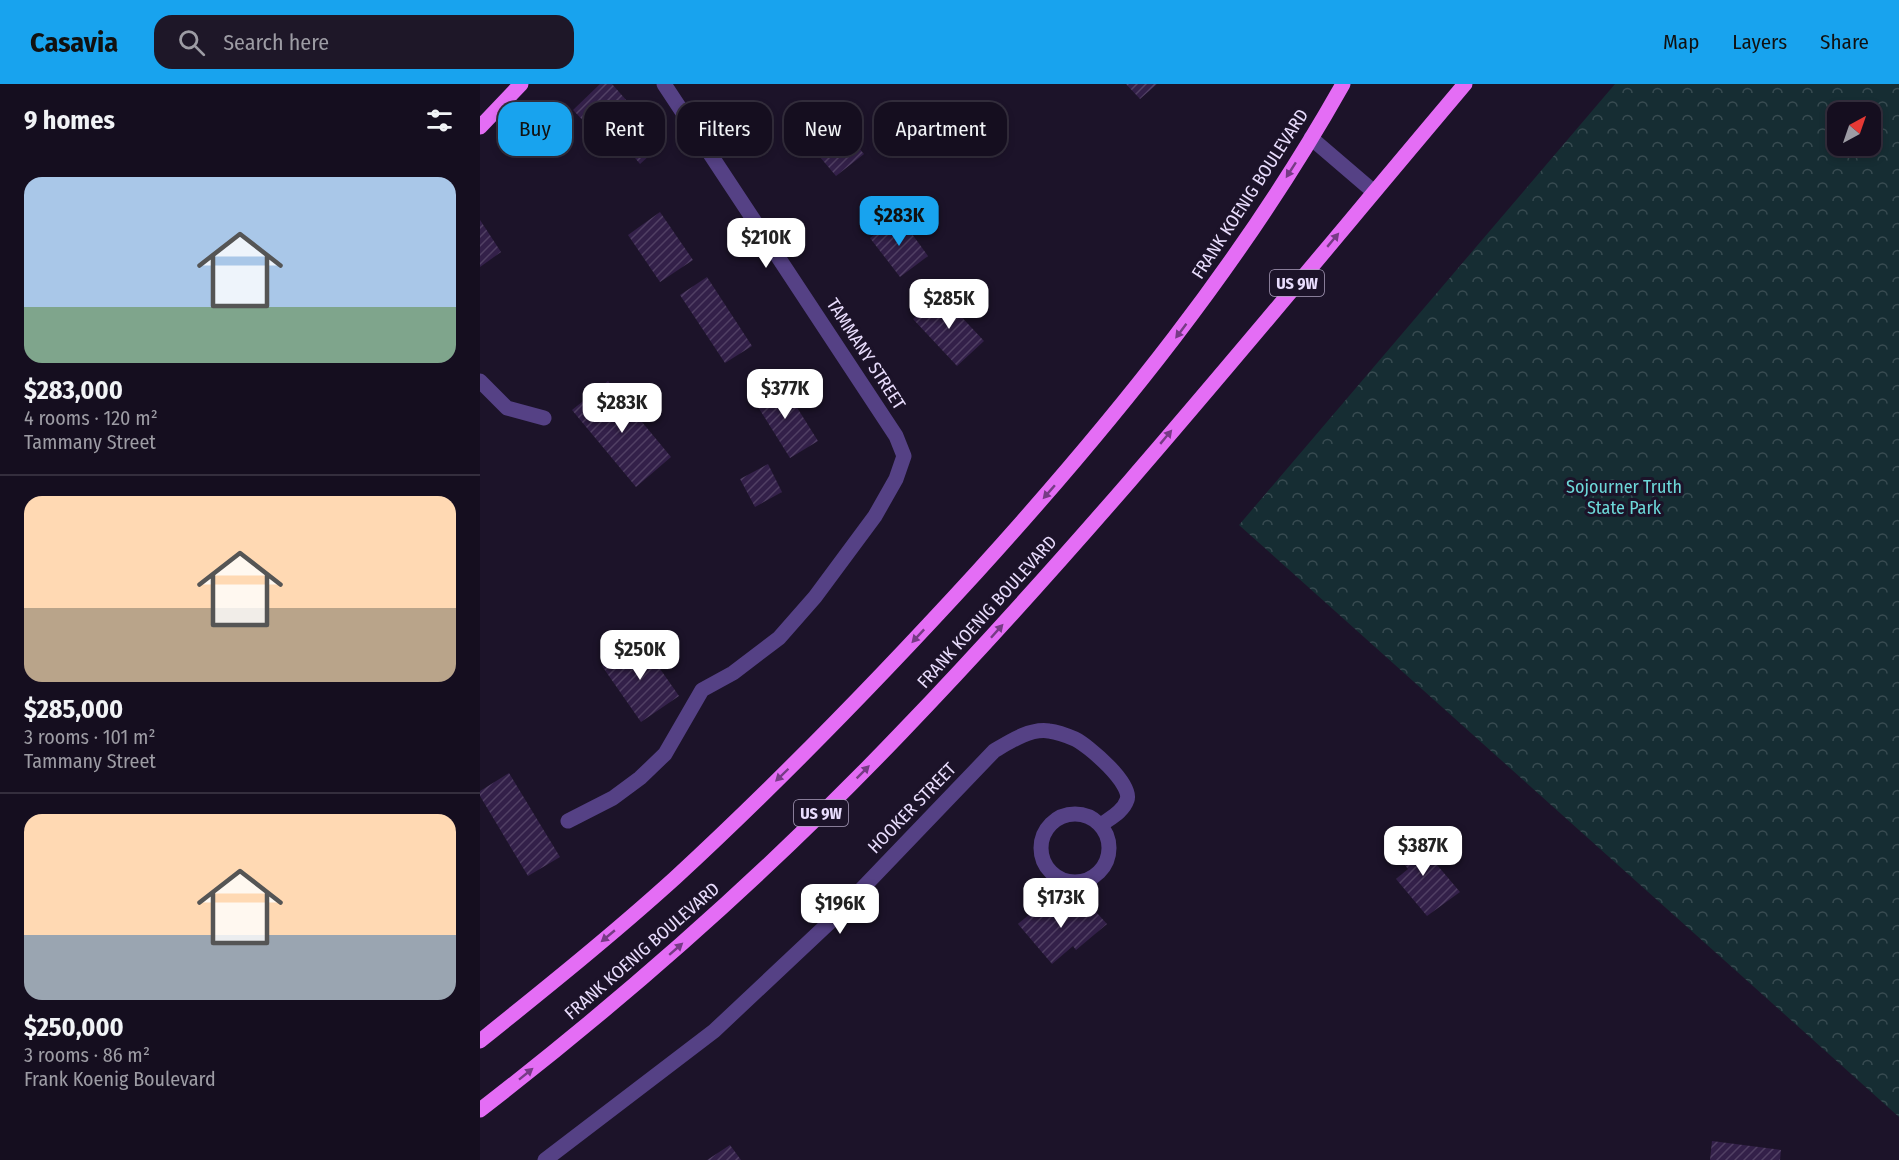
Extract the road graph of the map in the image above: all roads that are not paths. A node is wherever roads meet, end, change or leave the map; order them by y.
1 (521, 84) edge
2 (664, 84) edge
3 (1343, 84) edge
4 (1465, 84) edge
5 (480, 127) edge
6 (1311, 138) junction
7 (1374, 192) junction
8 (480, 381) edge
9 (544, 418) dead end
10 (568, 821) dead end
11 (1101, 825) junction
12 (480, 1041) edge
13 (480, 1110) edge
14 (545, 1160) edge

1 - 5 main road
2 - 10 street, TAMMANY STREET
3 - 6 main road, FRANK KOENIG BOULEVARD / US 9W
4 - 7 main road, FRANK KOENIG BOULEVARD / US 9W
6 - 7 street
6 -> 12 main road, FRANK KOENIG BOULEVARD / US 9W
13 -> 7 main road, FRANK KOENIG BOULEVARD / US 9W
8 - 9 street
11 - 11 street
11 - 14 street, HOOKER STREET

